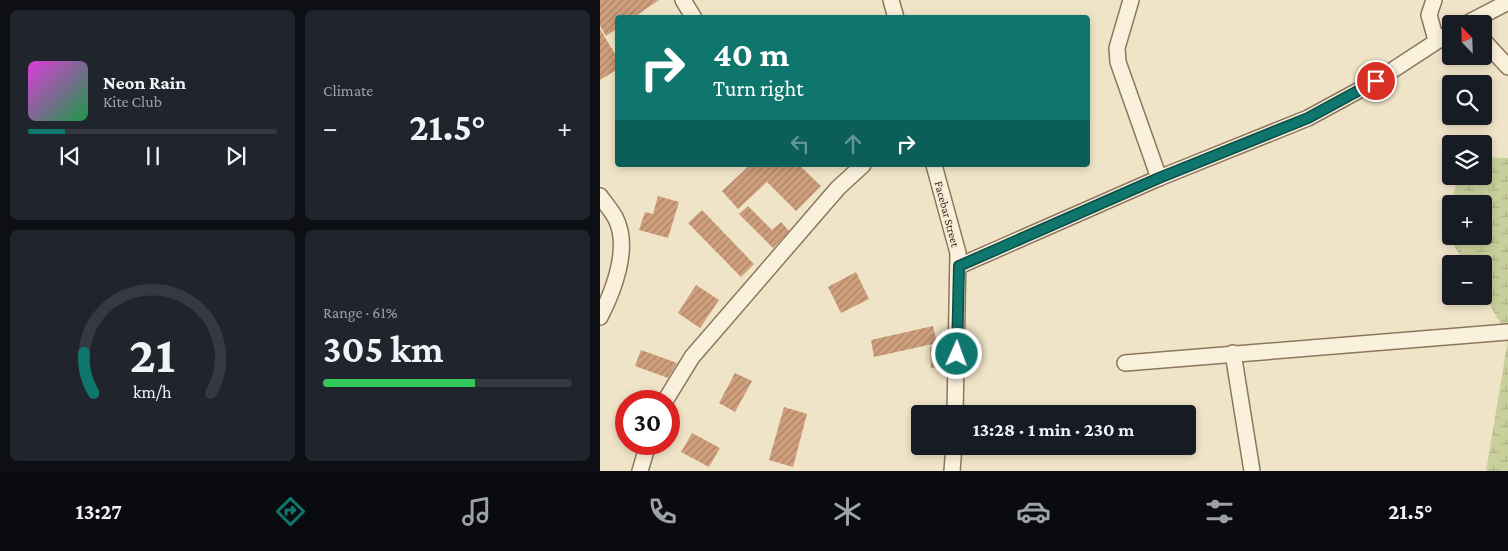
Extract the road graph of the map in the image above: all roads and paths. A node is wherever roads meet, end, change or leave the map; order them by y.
1 (683, 0) edge
2 (891, 0) edge
3 (1131, 0) edge
4 (1434, 0) edge
5 (1508, 2) edge
6 (1489, 5) edge
7 (692, 15) edge
8 (895, 15) edge
9 (1477, 15) edge
10 (1442, 37) edge
11 (1436, 40) junction
12 (1492, 50) edge
13 (1508, 67) edge
14 (861, 167) edge
15 (935, 167) edge
16 (1159, 178) junction
17 (600, 196) edge
18 (959, 266) junction
19 (600, 317) edge
20 (1508, 332) edge
21 (1233, 353) junction
22 (1125, 363) dead end
23 (672, 390) edge
24 (955, 405) edge
25 (645, 455) edge
26 (953, 455) edge
27 (640, 471) edge
28 (952, 471) edge
29 (1252, 471) edge

1 - 7 street
2 - 8 street
3 - 16 street
4 - 11 street
5 - 6 street
6 - 9 street
10 - 11 street
11 - 16 street
12 - 13 street
14 - 23 street
15 - 18 street, Facebar Street
16 - 18 street
17 - 19 street
18 - 24 street, Facebar Street
20 - 21 street
21 - 22 street
21 - 29 street
25 - 27 street
26 - 28 street

